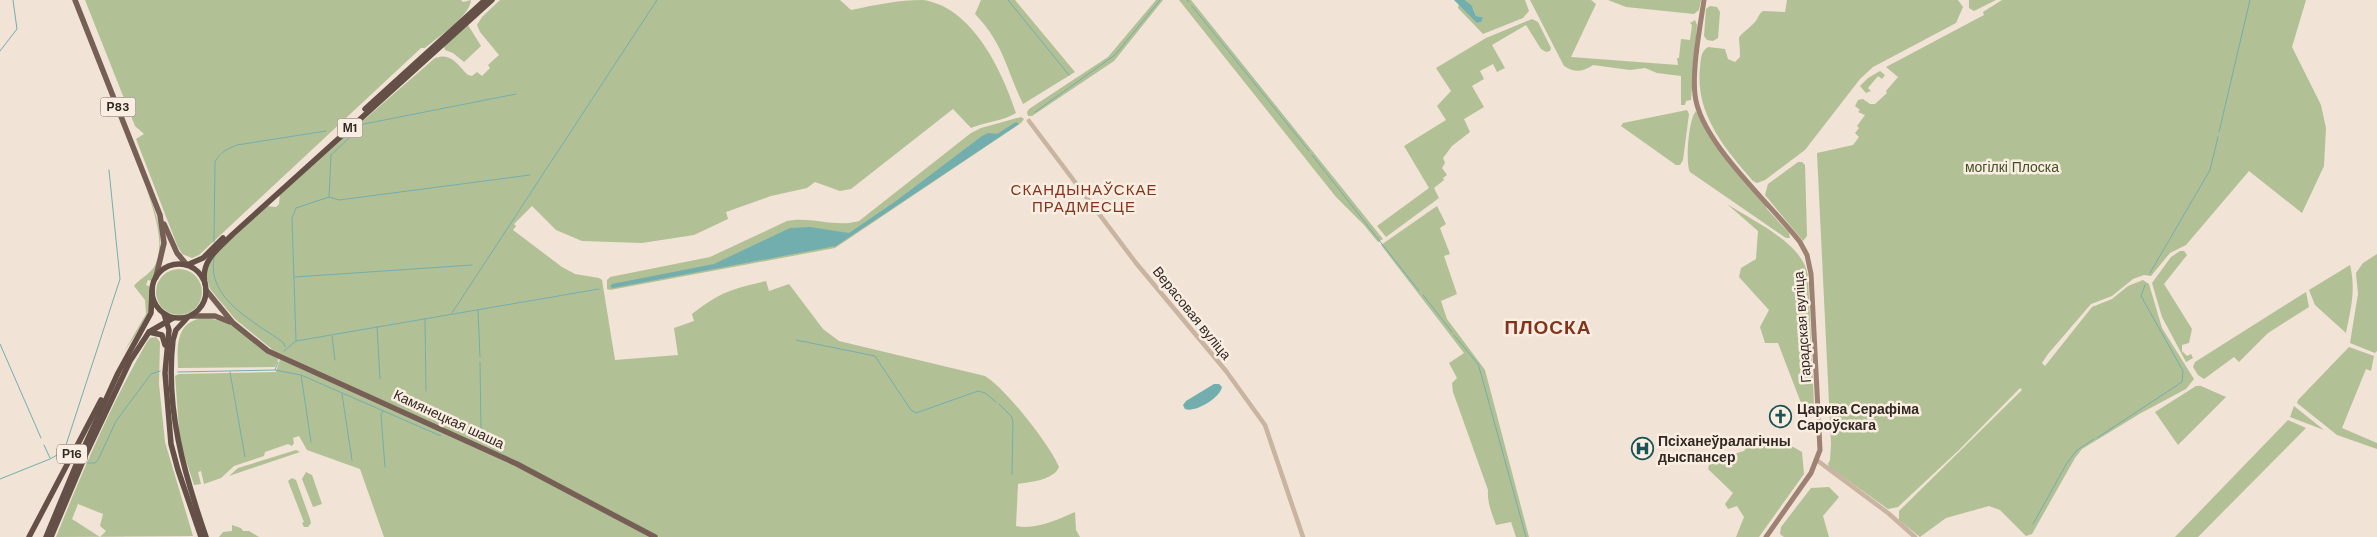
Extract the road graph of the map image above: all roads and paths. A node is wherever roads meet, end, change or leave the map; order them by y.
1 (75, 0) edge
2 (484, 0) edge
3 (492, 0) edge
4 (1704, 0) edge
5 (1029, 121) dead end
6 (160, 217) junction
7 (187, 265) junction
8 (156, 278) junction
9 (206, 287) junction
10 (152, 291) junction
11 (189, 317) junction
12 (169, 319) junction
13 (234, 323) junction
14 (150, 332) junction
15 (165, 355) junction
16 (118, 373) junction
17 (1818, 461) junction
18 (29, 537) edge
19 (46, 537) edge
20 (51, 537) edge
21 (201, 537) edge
22 (206, 537) edge
23 (655, 537) edge
24 (1302, 537) edge
25 (1766, 537) edge
26 (1915, 537) edge

1 - 6 main road, Р83
2 - 7 highway, М1
3 - 9 highway, М1
4 - 17 main road, Гарадская вуліца
5 - 24 street, Верасовая вуліца
6 - 7 main road, Р83
6 - 8 main road, Р83
7 - 8 highway, М1
7 - 9 highway
8 - 10 highway
9 - 11 highway, М1
9 - 13 main road
10 - 12 highway
10 - 16 highway
11 - 12 highway
11 - 13 main road
11 - 22 highway
12 - 14 highway
12 - 15 highway
13 - 23 main road, Камянецкая шаша
14 - 15 highway
14 - 20 highway
15 - 21 highway
16 - 18 highway, Р16
16 - 19 highway
17 - 25 main road
17 - 26 street

